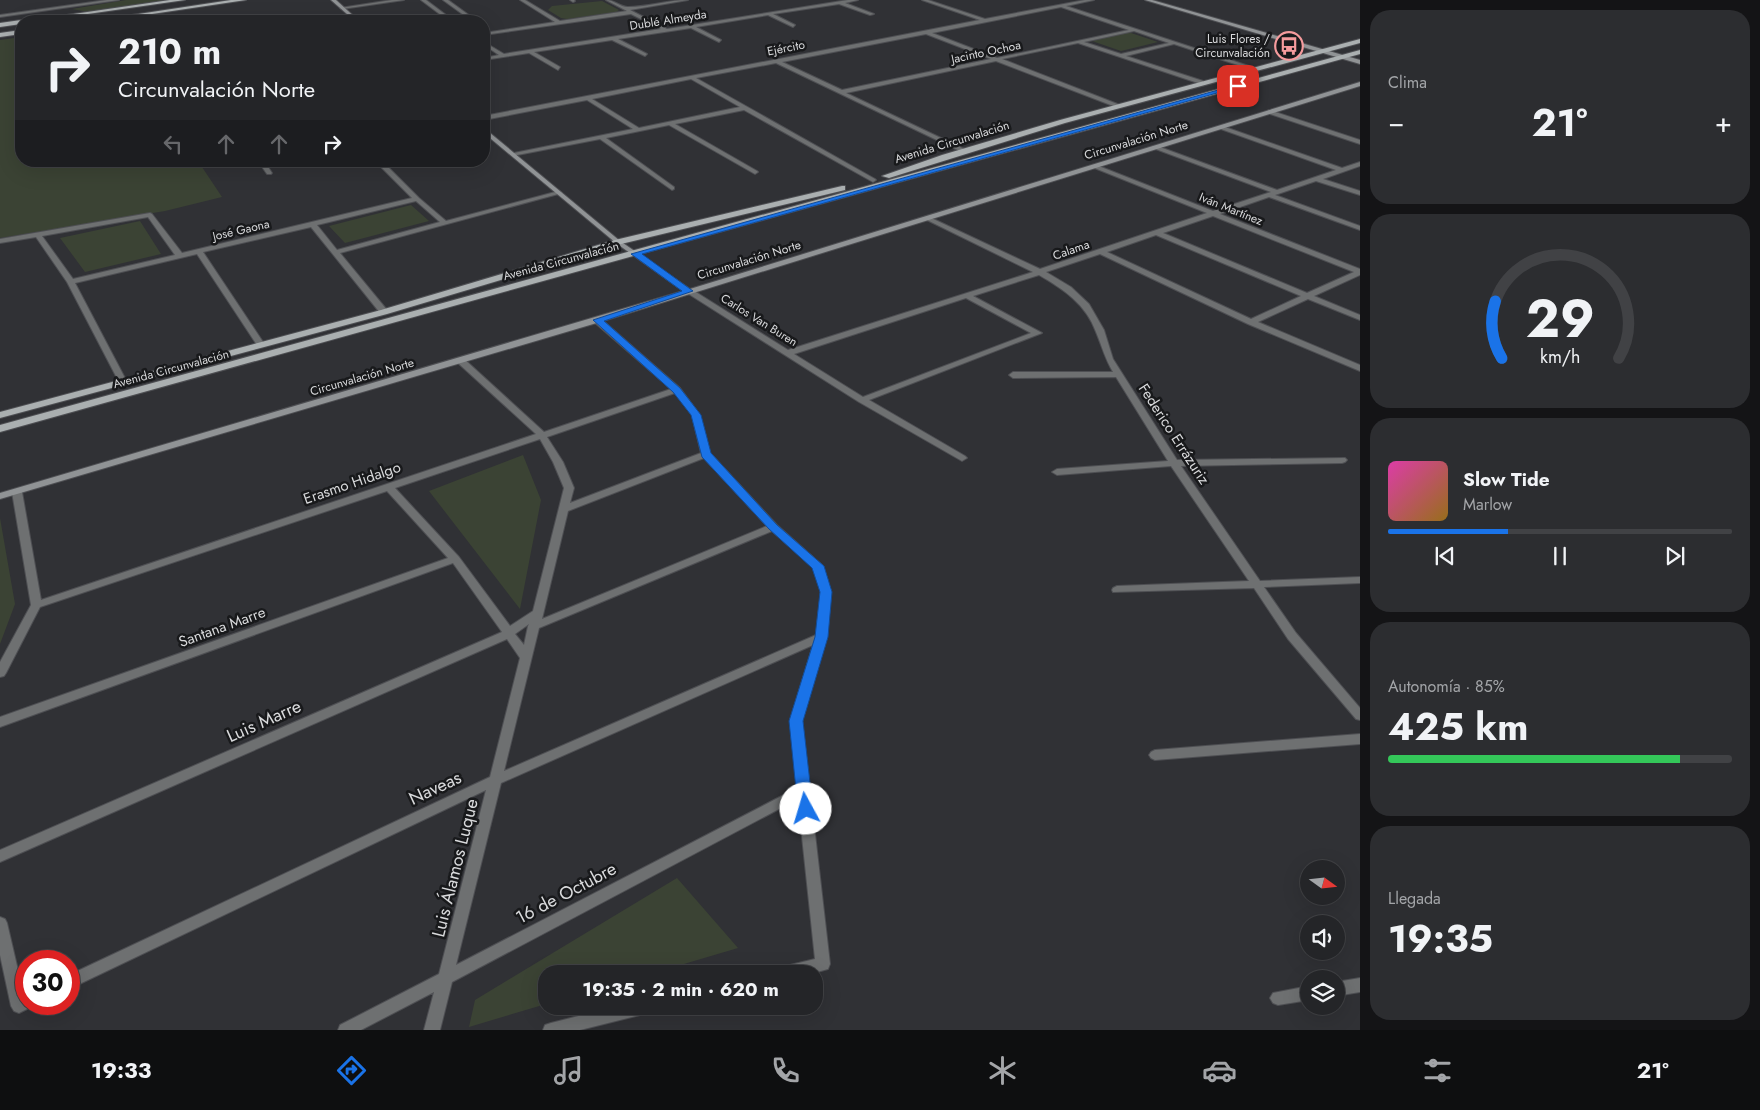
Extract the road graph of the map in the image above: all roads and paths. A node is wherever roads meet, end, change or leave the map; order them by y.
1 (117, 0) edge
2 (182, 0) edge
3 (243, 0) edge
4 (333, 0) edge
5 (402, 0) edge
6 (423, 0) edge
7 (445, 0) edge
8 (522, 0) edge
9 (608, 0) edge
10 (686, 0) edge
11 (806, 0) edge
12 (856, 0) edge
13 (924, 0) edge
14 (1092, 0) edge
15 (1147, 0) edge
16 (1164, 0) edge
17 (840, 2) junction
18 (821, 6) junction
19 (1060, 6) junction
20 (342, 8) junction
21 (626, 9) junction
22 (632, 12) junction
23 (768, 14) junction
24 (872, 14) dead end
25 (72, 15) edge
26 (138, 15) edge
27 (350, 15) edge
28 (444, 15) edge
29 (466, 15) edge
30 (0, 16) edge
31 (983, 20) junction
32 (15, 23) edge
33 (560, 23) junction
34 (0, 25) edge
35 (691, 26) junction
36 (793, 26) dead end
37 (666, 30) junction
38 (1133, 30) junction
39 (925, 31) junction
40 (15, 33) edge
41 (492, 33) edge
42 (0, 35) edge
43 (614, 39) junction
44 (719, 41) dead end
45 (1079, 41) junction
46 (1360, 41) edge
47 (1174, 43) junction
48 (490, 47) edge
49 (1332, 47) junction
50 (1324, 51) junction
51 (530, 52) junction
52 (1358, 54) edge
53 (645, 55) dead end
54 (503, 56) junction
55 (1122, 56) junction
56 (1342, 57) junction
57 (490, 58) edge
58 (997, 59) junction
59 (776, 60) junction
60 (1360, 62) edge
61 (558, 68) dead end
62 (1255, 69) junction
63 (690, 77) junction
64 (1201, 82) junction
65 (1360, 84) edge
66 (842, 92) junction
67 (586, 97) junction
68 (1118, 106) junction
69 (744, 108) junction
70 (1269, 112) junction
71 (490, 117) edge
72 (670, 123) junction
73 (1220, 127) junction
74 (638, 130) junction
75 (490, 135) edge
76 (601, 137) junction
77 (1360, 142) edge
78 (1155, 147) junction
79 (962, 150) junction
80 (514, 155) junction
81 (1360, 164) edge
82 (1094, 166) junction
83 (265, 167) edge
84 (384, 167) edge
85 (1342, 170) junction
86 (755, 172) dead end
87 (269, 173) dead end
88 (1317, 179) junction
89 (873, 180) junction
90 (672, 188) dead end
91 (1277, 192) junction
92 (559, 193) junction
93 (1360, 193) edge
94 (1269, 195) junction
95 (417, 199) junction
96 (1212, 214) junction
97 (927, 218) junction
98 (445, 223) junction
99 (312, 224) junction
100 (1360, 228) edge
101 (1157, 233) junction
102 (38, 235) junction
103 (0, 241) edge
104 (618, 242) junction
105 (199, 252) junction
106 (336, 252) junction
107 (1101, 252) junction
108 (636, 254) junction
109 (180, 256) junction
110 (1040, 272) junction
111 (1360, 272) edge
112 (71, 282) junction
113 (688, 291) junction
114 (967, 296) junction
115 (1307, 296) junction
116 (384, 312) junction
117 (1360, 318) edge
118 (597, 320) junction
119 (1251, 322) junction
120 (261, 345) junction
121 (788, 353) junction
122 (461, 361) junction
123 (1360, 368) edge
124 (1119, 374) junction
125 (1012, 375) dead end
126 (123, 382) junction
127 (677, 390) junction
128 (862, 400) junction
129 (0, 414) edge
130 (0, 429) edge
131 (542, 435) junction
132 (706, 454) junction
133 (962, 458) dead end
134 (1342, 460) dead end
135 (1174, 463) junction
136 (1056, 472) dead end
137 (389, 487) junction
138 (17, 492) junction
139 (0, 496) edge
140 (564, 509) junction
141 (773, 527) junction
142 (455, 559) junction
143 (1360, 580) edge
144 (1257, 585) junction
145 (1117, 590) dead end
146 (36, 605) junction
147 (538, 612) junction
148 (534, 626) junction
149 (507, 634) junction
150 (821, 637) junction
151 (526, 657) junction
152 (0, 673) edge
153 (1360, 716) edge
154 (0, 722) edge
155 (1360, 739) edge
156 (1154, 755) dead end
157 (495, 780) junction
158 (804, 790) junction
159 (0, 856) edge
160 (0, 923) edge
161 (819, 965) edge
162 (80, 977) edge
163 (445, 977) junction
164 (15, 978) edge
165 (1360, 985) edge
166 (1345, 988) edge
167 (1300, 994) edge
168 (1278, 998) dead end
169 (612, 1015) edge
170 (346, 1030) edge
171 (432, 1030) edge
172 (551, 1030) edge

1 - 30 street
2 - 25 main road
3 - 26 main road
4 - 20 street
5 - 20 street
6 - 28 street
7 - 29 street
8 - 33 street
9 - 21 street
10 - 21 street
11 - 18 street
12 - 17 street, Dublé Almeyda
13 - 31 street
14 - 19 street, Ejército
15 - 50 street
16 - 49 street
17 - 18 street, Dublé Almeyda
17 - 24 street
18 - 23 street, Dublé Almeyda
19 - 31 street, Ejército
19 - 38 street
20 - 27 street
21 - 22 street
22 - 33 street
22 - 37 street
23 - 35 street, Dublé Almeyda
23 - 36 street
31 - 39 street, Ejército
32 - 34 main road
33 - 41 street
35 - 37 street, Dublé Almeyda
35 - 44 street
37 - 43 street, Dublé Almeyda
38 - 45 street, Jacinto Ochoa
38 - 47 street
39 - 58 street
39 - 59 street, Ejército
40 - 42 main road
43 - 51 street, Dublé Almeyda
43 - 53 street
45 - 55 street
45 - 58 street, Jacinto Ochoa
46 - 49 main road, Avenida Circunvalación
47 - 55 street
47 - 62 street
48 - 54 street
49 - 50 main road, Avenida Circunvalación
49 - 52 street
50 - 56 street
50 - 62 main road, Avenida Circunvalación
51 - 54 street, Dublé Almeyda
51 - 61 street
52 - 56 main road, Avenida Circunvalación
54 - 57 street, Dublé Almeyda
55 - 64 street
56 - 60 street
56 - 108 main road, Avenida Circunvalación
58 - 66 street, Jacinto Ochoa
58 - 68 street
59 - 63 street, Ejército
59 - 66 street
62 - 64 main road, Avenida Circunvalación
63 - 67 street, Ejército
63 - 69 street
64 - 68 main road, Avenida Circunvalación
65 - 70 street, Circunvalación Norte
66 - 79 street
67 - 71 street, Ejército
67 - 74 street
68 - 79 main road, Avenida Circunvalación
69 - 72 street
69 - 89 street
70 - 73 street, Circunvalación Norte
70 - 77 street
72 - 74 street
72 - 86 street
73 - 78 street, Circunvalación Norte
73 - 85 street
74 - 76 street
75 - 80 street, Carlos Van Buren
76 - 80 street
76 - 90 street
78 - 82 street, Circunvalación Norte
78 - 91 street
79 - 89 main road, Avenida Circunvalación
80 - 92 street, Carlos Van Buren
81 - 85 street, Calama
82 - 96 street, Iván Martínez
82 - 97 street, Circunvalación Norte
83 - 87 street
84 - 95 street
85 - 88 street, Calama
88 - 91 street, Calama
88 - 93 street
89 - 104 main road, Avenida Circunvalación
91 - 94 street, Calama
92 - 98 street
92 - 104 street, Carlos Van Buren
94 - 96 street, Calama
94 - 100 street
95 - 98 street
95 - 99 street, José Gaona
96 - 101 street, Calama
96 - 111 street, Iván Martínez
97 - 110 street, Federico Errázuriz
97 - 113 street, Circunvalación Norte
98 - 106 street
99 - 105 street, José Gaona
99 - 106 street
101 - 107 street, Calama
101 - 115 street
102 - 103 street
102 - 109 street
102 - 112 street
104 - 108 street, Carlos Van Buren
104 - 116 main road, Avenida Circunvalación
105 - 109 street, José Gaona
105 - 120 street
106 - 116 street
107 - 110 street, Calama
107 - 119 street
108 - 113 street, Carlos Van Buren
108 - 130 main road, Avenida Circunvalación
109 - 112 street, José Gaona
110 - 114 street, Calama
110 - 124 street, Federico Errázuriz
111 - 115 street
112 - 126 street
113 - 118 street, Circunvalación Norte
113 - 121 street, Carlos Van Buren
114 - 121 street, Calama
114 - 128 street
115 - 117 street
115 - 119 street
116 - 120 main road, Avenida Circunvalación
118 - 122 street, Circunvalación Norte
118 - 127 street
119 - 123 street
120 - 126 main road, Avenida Circunvalación
121 - 128 street, Carlos Van Buren
122 - 131 street, Luis Álamos Luque
122 - 138 street, Circunvalación Norte
124 - 125 street
124 - 135 street, Federico Errázuriz
126 - 129 main road, Avenida Circunvalación
127 - 131 street, Erasmo Hidalgo
127 - 132 street
128 - 133 street, Carlos Van Buren
131 - 137 street, Erasmo Hidalgo
131 - 140 street, Luis Álamos Luque
132 - 140 street
132 - 141 street
134 - 135 street
135 - 136 street
135 - 144 street, Federico Errázuriz
137 - 142 street
137 - 146 street, Erasmo Hidalgo
138 - 139 street, Circunvalación Norte
138 - 146 street
140 - 147 street, Luis Álamos Luque
141 - 148 street
141 - 150 street
142 - 149 street
142 - 154 street, Santana Marre
143 - 144 street
144 - 145 street
144 - 153 street, Federico Errázuriz
146 - 152 street
147 - 148 street, Luis Álamos Luque
147 - 149 street, Luis Marre
148 - 151 street, Luis Álamos Luque
149 - 151 street
149 - 159 street, Luis Marre
150 - 157 street, Naveas
150 - 158 street
151 - 157 street, Luis Álamos Luque
155 - 156 street
157 - 162 street, Naveas
157 - 163 street, Luis Álamos Luque
158 - 161 street
158 - 163 street, 16 de Octubre
160 - 164 street
163 - 170 street, 16 de Octubre
163 - 171 street, Luis Álamos Luque
165 - 166 street
167 - 168 street
169 - 172 street

